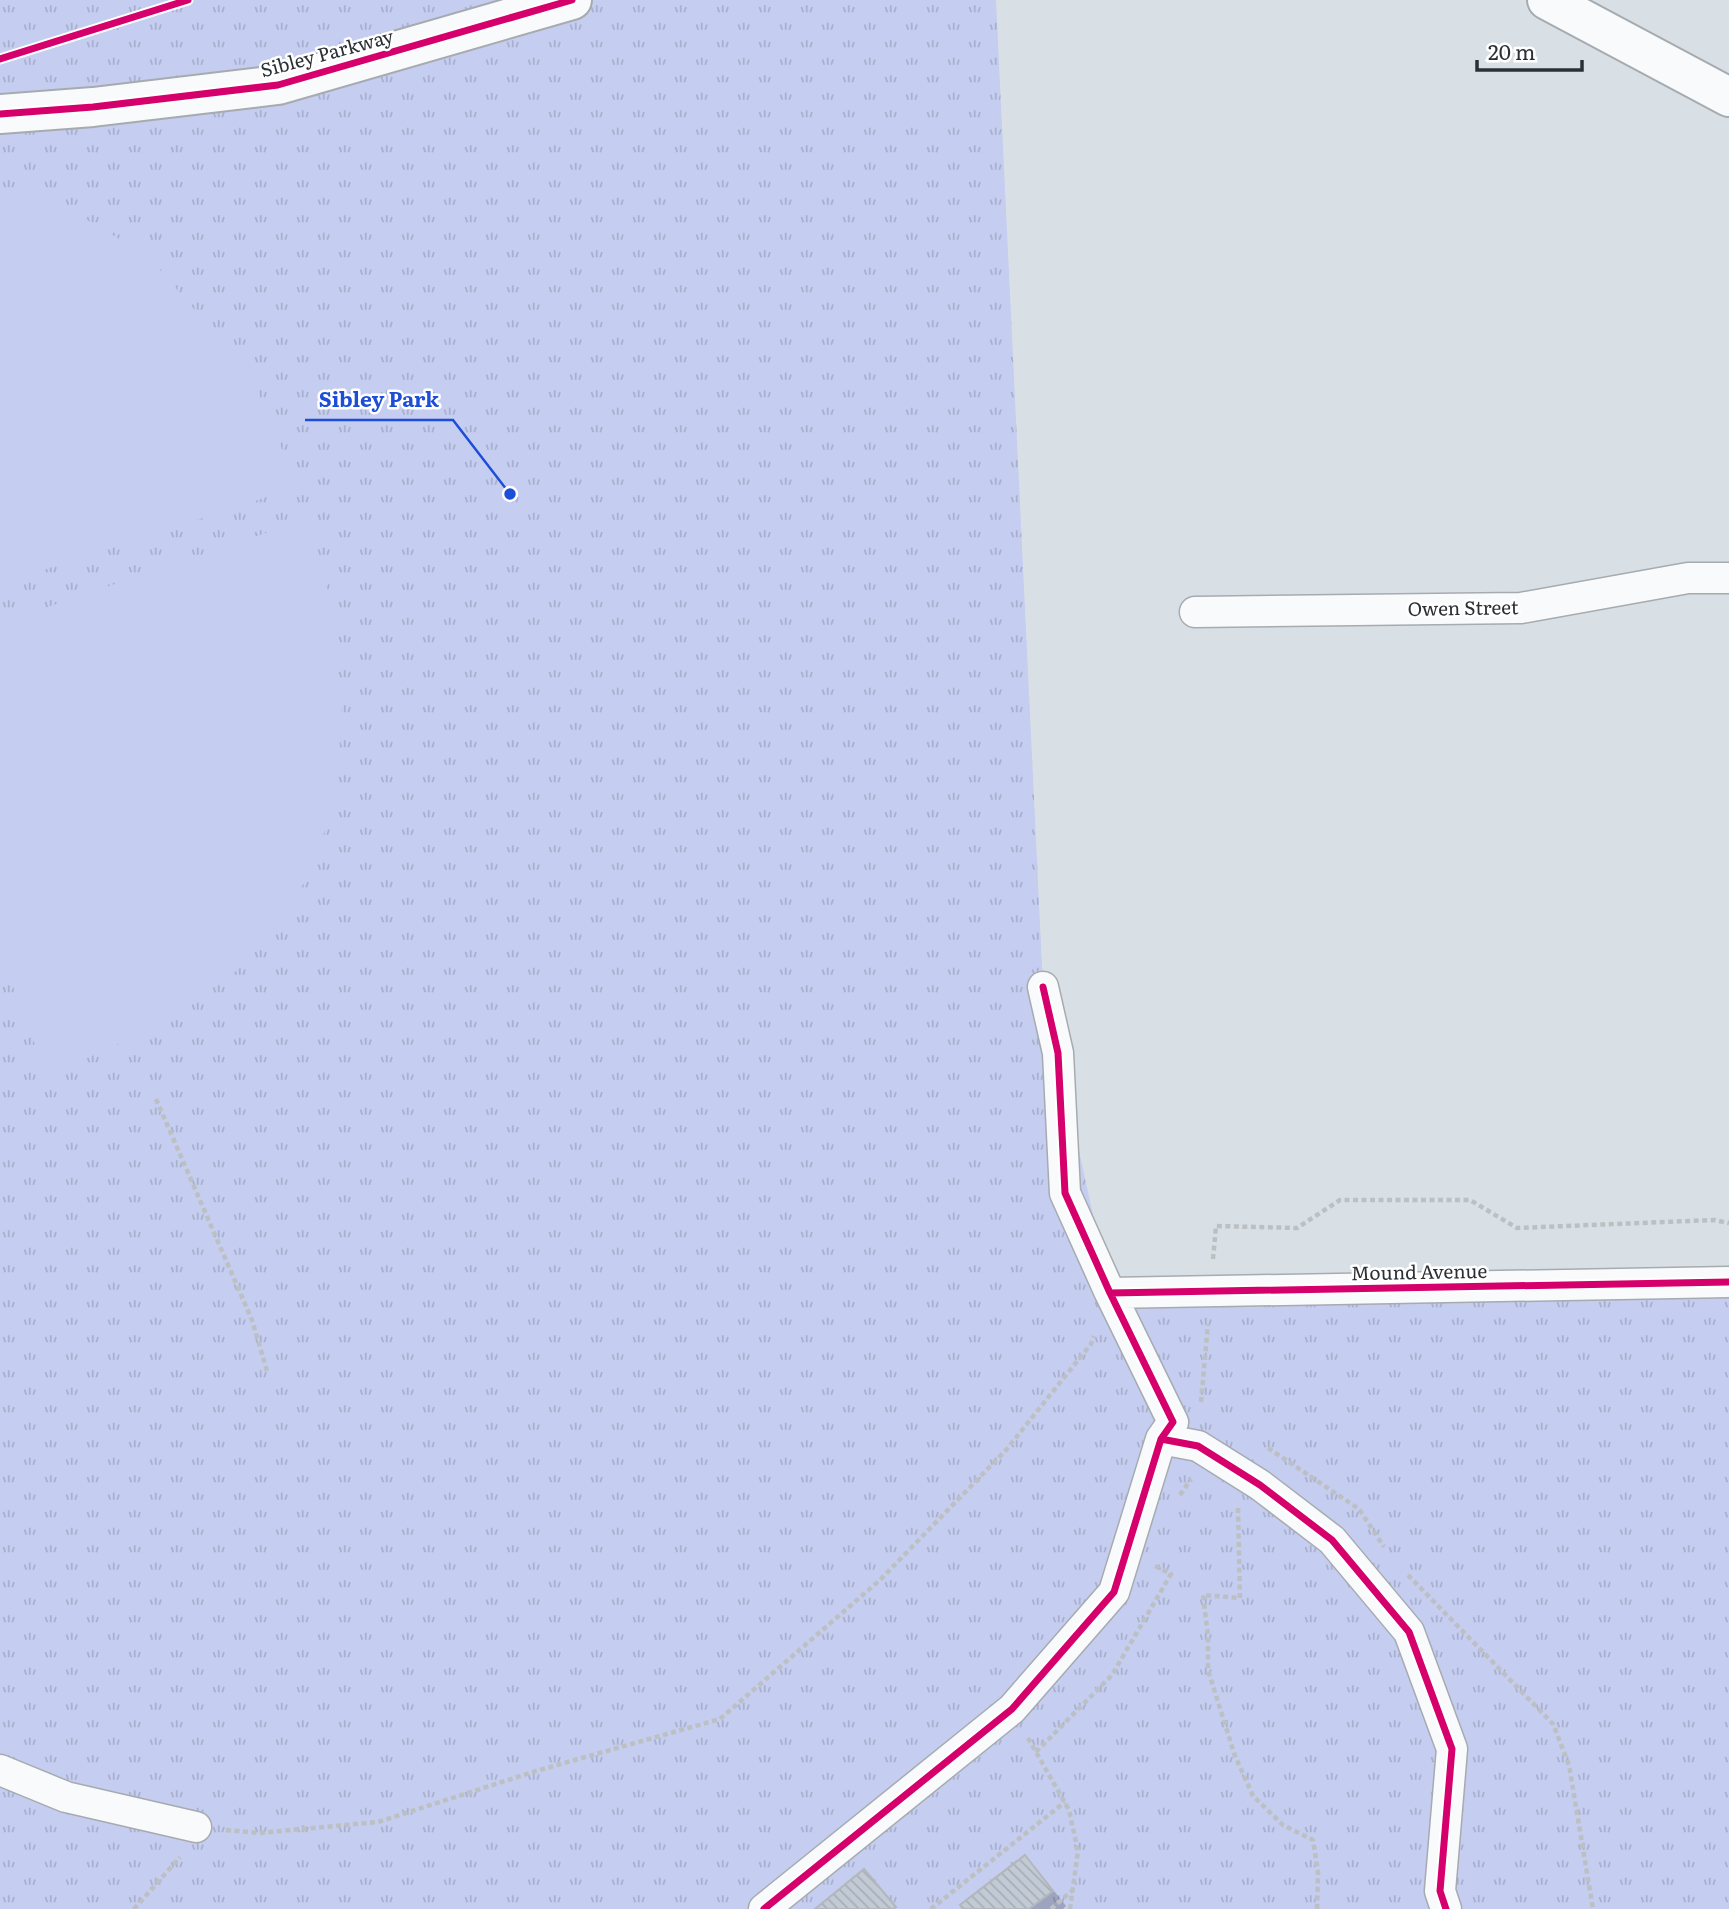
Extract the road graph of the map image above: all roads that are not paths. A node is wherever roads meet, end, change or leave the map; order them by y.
1 (572, 0) edge
2 (1547, 0) edge
3 (1729, 97) edge
4 (0, 114) edge
5 (1729, 578) edge
6 (1195, 612) dead end
7 (1043, 987) dead end
8 (1729, 1282) edge
9 (1110, 1293) junction
10 (1161, 1439) junction
11 (0, 1770) edge
12 (196, 1827) road end
13 (764, 1909) edge
14 (1446, 1909) edge

1 - 4 street, Sibley Parkway
2 - 3 street
5 - 6 street, Owen Street
7 - 9 street
8 - 9 street, Mound Avenue
9 - 10 street
10 - 13 street
10 - 14 street
11 - 12 street

